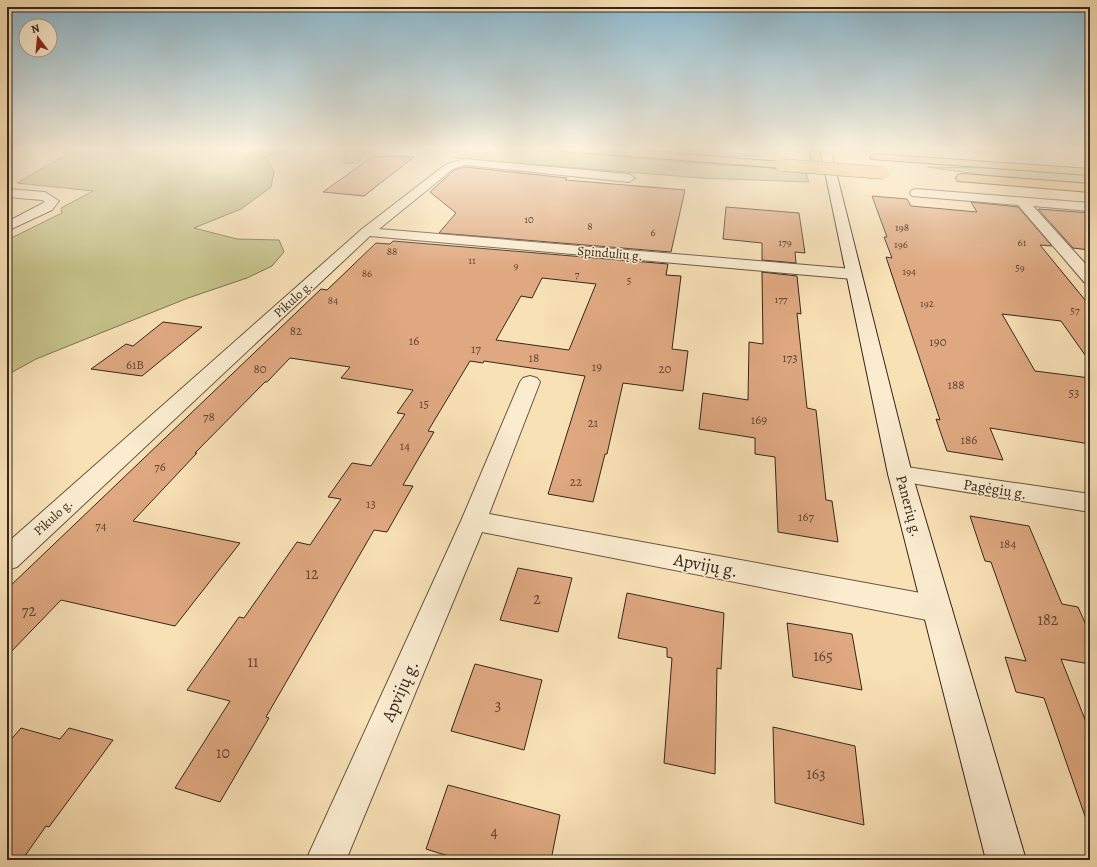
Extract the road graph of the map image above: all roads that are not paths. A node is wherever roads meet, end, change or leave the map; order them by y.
1 (423, 188) edge
2 (832, 188) edge
3 (7, 193) edge
4 (916, 193) dead end
5 (1022, 202) junction
6 (1090, 207) edge
7 (7, 227) edge
8 (367, 232) junction
9 (853, 274) junction
10 (1090, 279) edge
11 (530, 382) dead end
12 (900, 474) junction
13 (1090, 504) edge
14 (474, 521) junction
15 (7, 559) edge
16 (937, 609) junction
17 (326, 860) edge
18 (1006, 860) edge

1 - 8 street, Pikulo g.
2 - 9 street, Panerių g.
3 - 7 street
4 - 5 street
5 - 6 street
5 - 10 street
8 - 9 street, Spindulių g.
8 - 15 street, Pikulo g.
9 - 12 street, Panerių g.
11 - 14 street, Apvijų g.
12 - 13 street, Pagėgių g.
12 - 16 street, Panerių g.
14 - 16 street, Apvijų g.
14 - 17 street, Apvijų g.
16 - 18 street, Panerių g.

